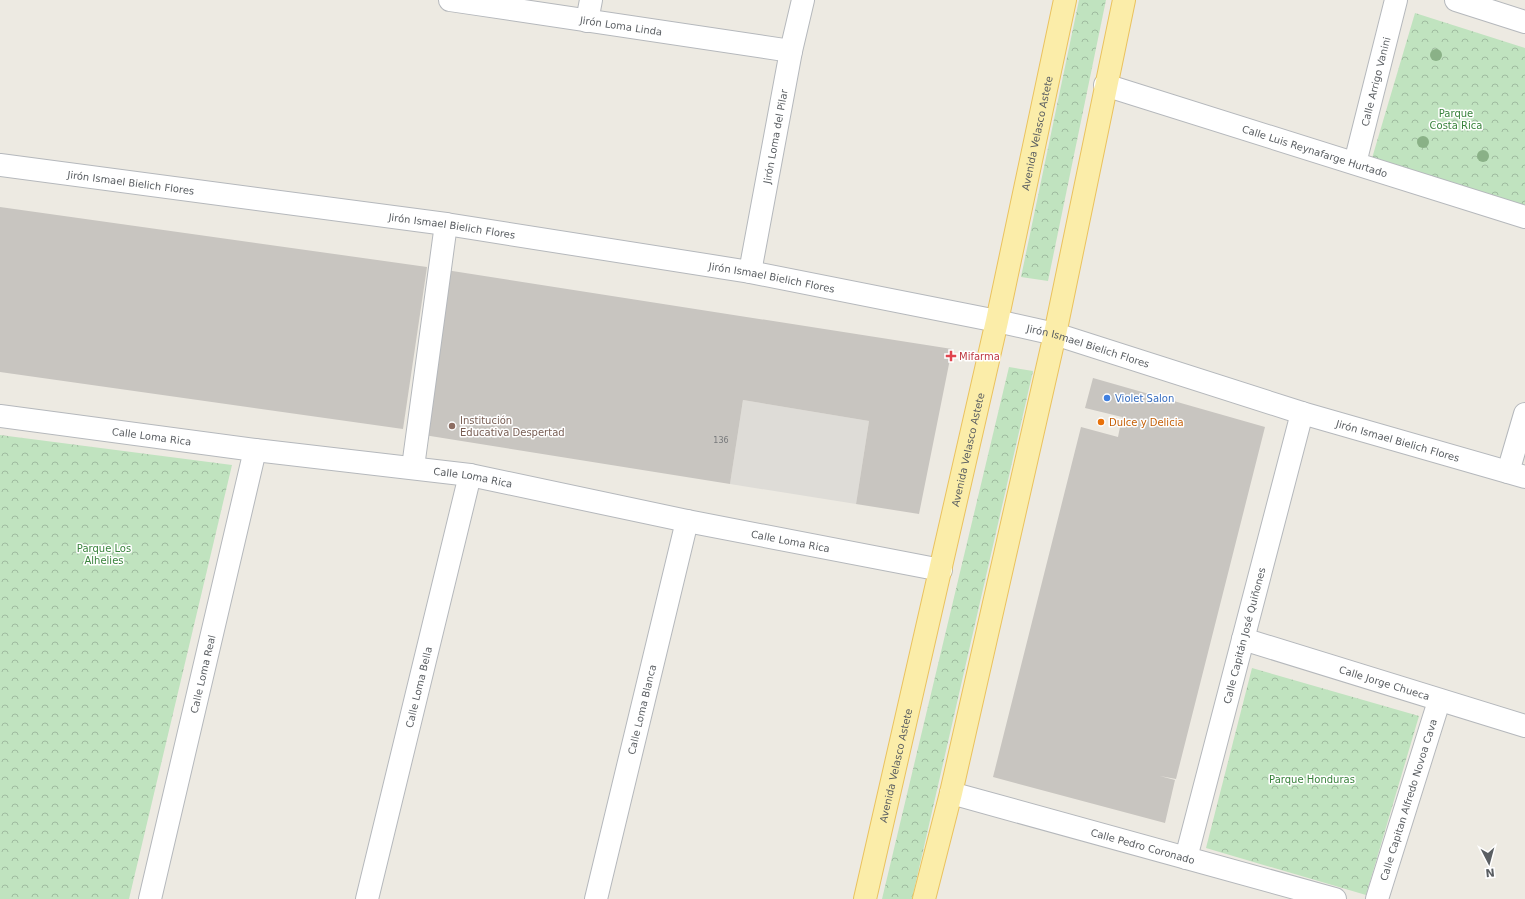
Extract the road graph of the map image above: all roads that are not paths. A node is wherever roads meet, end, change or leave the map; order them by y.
1 (450, 0) edge
2 (590, 0) edge
3 (803, 0) edge
4 (1065, 0) edge
5 (1124, 0) edge
6 (1396, 0) edge
7 (1456, 0) edge
8 (587, 21) junction
9 (1525, 22) edge
10 (791, 51) junction
11 (1105, 85) junction
12 (1354, 163) junction
13 (0, 165) edge
14 (1525, 217) edge
15 (446, 224) junction
16 (750, 272) junction
17 (997, 321) junction
18 (1055, 334) junction
19 (1302, 413) junction
20 (1525, 414) edge
21 (0, 416) edge
22 (255, 450) junction
23 (412, 467) junction
24 (1516, 474) edge
25 (470, 475) junction
26 (687, 521) junction
27 (941, 570) junction
28 (1243, 639) junction
29 (1439, 700) junction
30 (1525, 726) edge
31 (950, 793) junction
32 (1186, 858) junction
33 (150, 899) edge
34 (367, 899) edge
35 (596, 899) edge
36 (865, 899) edge
37 (924, 899) edge
38 (1335, 899) edge
39 (1377, 899) edge

1 - 8 street, Jirón Loma Linda
2 - 8 street
3 - 10 street, Jirón Loma del Pilar
4 - 17 main road, Avenida Velasco Astete
5 - 11 main road
6 - 12 street, Calle Arrigo Vanini
7 - 9 street
8 - 10 street, Jirón Loma Linda
10 - 16 street, Jirón Loma del Pilar
11 - 12 street, Calle Luis Reynafarge Hurtado
11 - 18 main road
12 - 14 street, Calle Luis Reynafarge Hurtado
13 - 15 street, Jirón Ismael Bielich Flores
15 - 16 street, Jirón Ismael Bielich Flores
15 - 23 street
16 - 17 street, Jirón Ismael Bielich Flores
17 - 18 street, Jirón Ismael Bielich Flores
17 - 27 main road, Avenida Velasco Astete
18 - 19 street, Jirón Ismael Bielich Flores
18 - 31 main road
19 - 24 street, Jirón Ismael Bielich Flores
19 - 28 street, Calle Capitán José Quiñones
20 - 24 street
21 - 22 street, Calle Loma Rica
22 - 23 street, Calle Loma Rica
22 - 33 street, Calle Loma Real
23 - 25 street, Calle Loma Rica
25 - 26 street, Calle Loma Rica
25 - 34 street, Calle Loma Bella
26 - 27 street, Calle Loma Rica
26 - 35 street, Calle Loma Blanca
27 - 36 main road, Avenida Velasco Astete
28 - 29 street, Calle Jorge Chueca
28 - 32 street, Calle Capitán José Quiñones
29 - 30 street, Calle Jorge Chueca
29 - 39 street, Calle Capitan Alfredo Novoa Cava
31 - 32 street, Calle Pedro Coronado
31 - 37 main road
32 - 38 street, Calle Pedro Coronado

